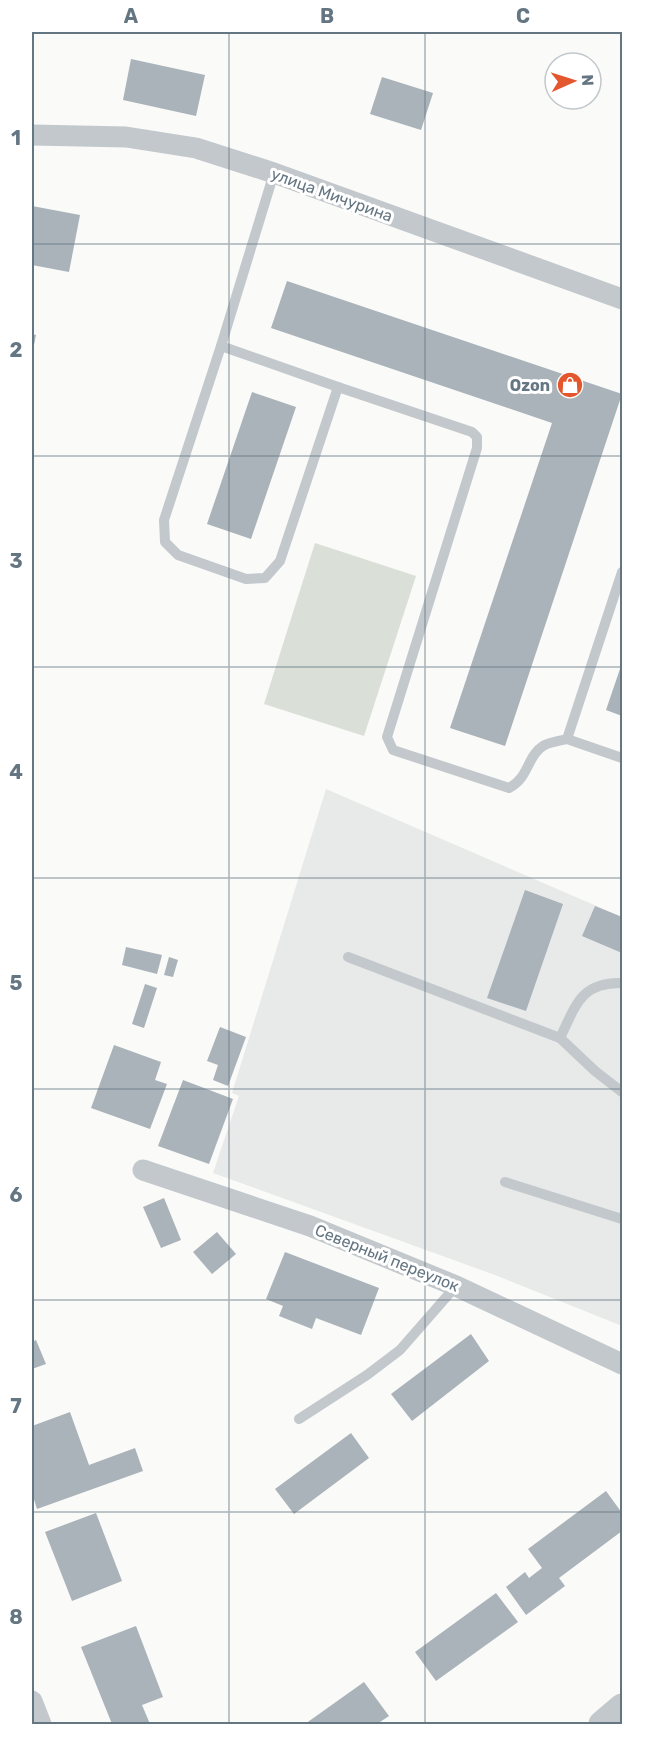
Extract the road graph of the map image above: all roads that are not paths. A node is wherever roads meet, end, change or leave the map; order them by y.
1 (32, 135) edge
2 (274, 173) junction
3 (622, 299) edge
4 (221, 346) junction
5 (338, 387) junction
6 (622, 572) edge
7 (567, 739) junction
8 (622, 758) edge
9 (348, 957) dead end
10 (622, 983) edge
11 (560, 1038) junction
12 (622, 1092) edge
13 (143, 1170) dead end
14 (506, 1182) dead end
15 (622, 1219) edge
16 (456, 1286) junction
17 (622, 1364) edge
18 (299, 1419) dead end
19 (32, 1701) edge
20 (622, 1707) edge
21 (41, 1725) edge
22 (602, 1725) edge

1 - 2 street, улица Мичурина
2 - 3 street, улица Мичурина
2 - 4 lane
4 - 5 lane
4 - 5 lane
5 - 7 lane
6 - 7 lane
7 - 8 lane
9 - 11 lane
10 - 11 lane
11 - 12 lane
13 - 16 street, Северный переулок
14 - 15 lane
16 - 17 street, Северный переулок
16 - 18 lane
19 - 21 street
20 - 22 street

